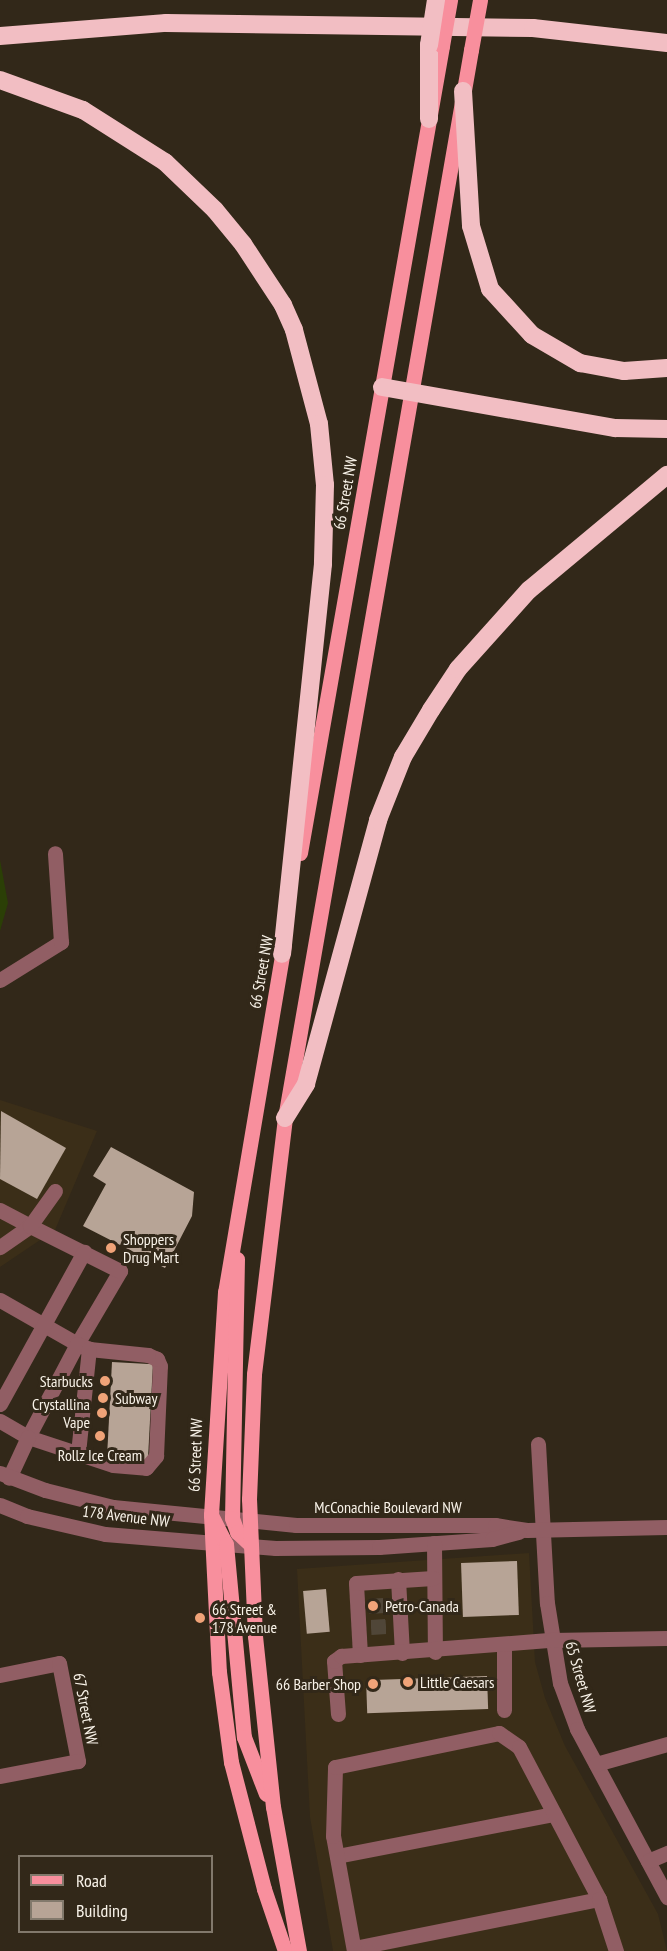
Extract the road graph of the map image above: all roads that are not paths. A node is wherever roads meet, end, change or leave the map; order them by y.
1 (436, 0) edge
2 (450, 0) edge
3 (480, 0) edge
4 (0, 36) edge
5 (667, 42) edge
6 (436, 45) junction
7 (0, 80) edge
8 (463, 91) junction
9 (429, 118) joint
10 (667, 368) edge
11 (382, 387) junction
12 (411, 391) junction
13 (667, 429) edge
14 (667, 475) edge
15 (55, 853) dead end
16 (282, 954) junction
17 (0, 980) edge
18 (285, 1118) junction
19 (55, 1191) dead end
20 (0, 1210) edge
21 (30, 1226) junction
22 (235, 1231) junction
23 (0, 1247) edge
24 (84, 1252) junction
25 (0, 1300) edge
26 (42, 1324) junction
27 (83, 1347) junction
28 (0, 1404) edge
29 (0, 1421) edge
30 (28, 1437) junction
31 (538, 1444) dead end
32 (78, 1453) junction
33 (5, 1476) edge
34 (0, 1505) edge
35 (211, 1515) junction
36 (232, 1518) junction
37 (249, 1520) junction
38 (667, 1527) edge
39 (527, 1530) junction
40 (544, 1530) junction
41 (219, 1543) junction
42 (434, 1543) junction
43 (251, 1545) junction
44 (433, 1578) junction
45 (398, 1579) junction
46 (377, 1605) junction
47 (379, 1627) junction
48 (667, 1638) edge
49 (551, 1640) junction
50 (504, 1645) junction
51 (435, 1652) junction
52 (402, 1653) junction
53 (360, 1655) junction
54 (0, 1675) edge
55 (504, 1710) dead end
56 (338, 1714) dead end
57 (667, 1744) edge
58 (596, 1764) junction
59 (0, 1776) edge
60 (274, 1814) junction
61 (554, 1814) junction
62 (667, 1853) edge
63 (337, 1856) junction
64 (648, 1861) junction
65 (667, 1897) edge
66 (599, 1899) junction
67 (354, 1949) edge
68 (285, 1951) edge
69 (299, 1951) edge
70 (616, 1951) edge

1 - 6 highway, bridge
2 - 6 main road, bridge
3 - 8 main road, bridge
4 - 5 highway
6 - 9 highway
7 - 16 highway
8 - 10 highway
8 - 12 main road
9 - 11 main road, 66 Street NW
11 - 12 highway
11 - 16 main road, 66 Street NW
12 - 13 highway
12 - 18 main road
14 - 18 highway
15 - 17 street
16 - 22 main road, 66 Street NW
18 - 37 main road
19 - 21 street
20 - 21 street
21 - 23 street
21 - 24 street
22 - 35 main road, 66 Street NW
22 - 36 main road
24 - 26 street
24 - 27 street
25 - 26 street
26 - 27 street
26 - 28 street
27 - 30 street
27 - 32 street
27 - 32 street
29 - 30 street
30 - 32 street
30 - 33 street
31 - 40 street, 65 Street NW
33 - 35 street, 178 Avenue NW
34 - 41 street, 178 Avenue NW
35 - 36 street, 178 Avenue NW
35 - 41 main road, 66 Street NW
36 - 37 street, 178 Avenue NW
36 - 43 main road
37 - 39 street, McConachie Boulevard NW
37 - 43 main road
38 - 40 street, McConachie Boulevard NW
39 - 40 street, McConachie Boulevard NW
39 - 42 street, McConachie Boulevard NW
40 - 49 street, 65 Street NW
41 - 43 street, 178 Avenue NW
41 - 60 main road
41 - 68 main road, 66 Street NW
42 - 43 street, McConachie Boulevard NW
42 - 44 street
43 - 60 main road
44 - 45 street
44 - 51 street
45 - 46 street
45 - 46 street
46 - 47 street
46 - 47 street
47 - 52 street
47 - 53 street
48 - 49 street
49 - 50 street
49 - 58 street, 65 Street NW
50 - 51 street
50 - 55 street
51 - 52 street
52 - 53 street
53 - 56 street
54 - 59 street, 67 Street NW
57 - 58 street
58 - 64 street, 65 Street NW
60 - 69 main road
61 - 63 street
61 - 63 street
61 - 66 street
62 - 64 street
63 - 67 street
64 - 65 street, 65 Street NW
66 - 67 street
66 - 70 street

